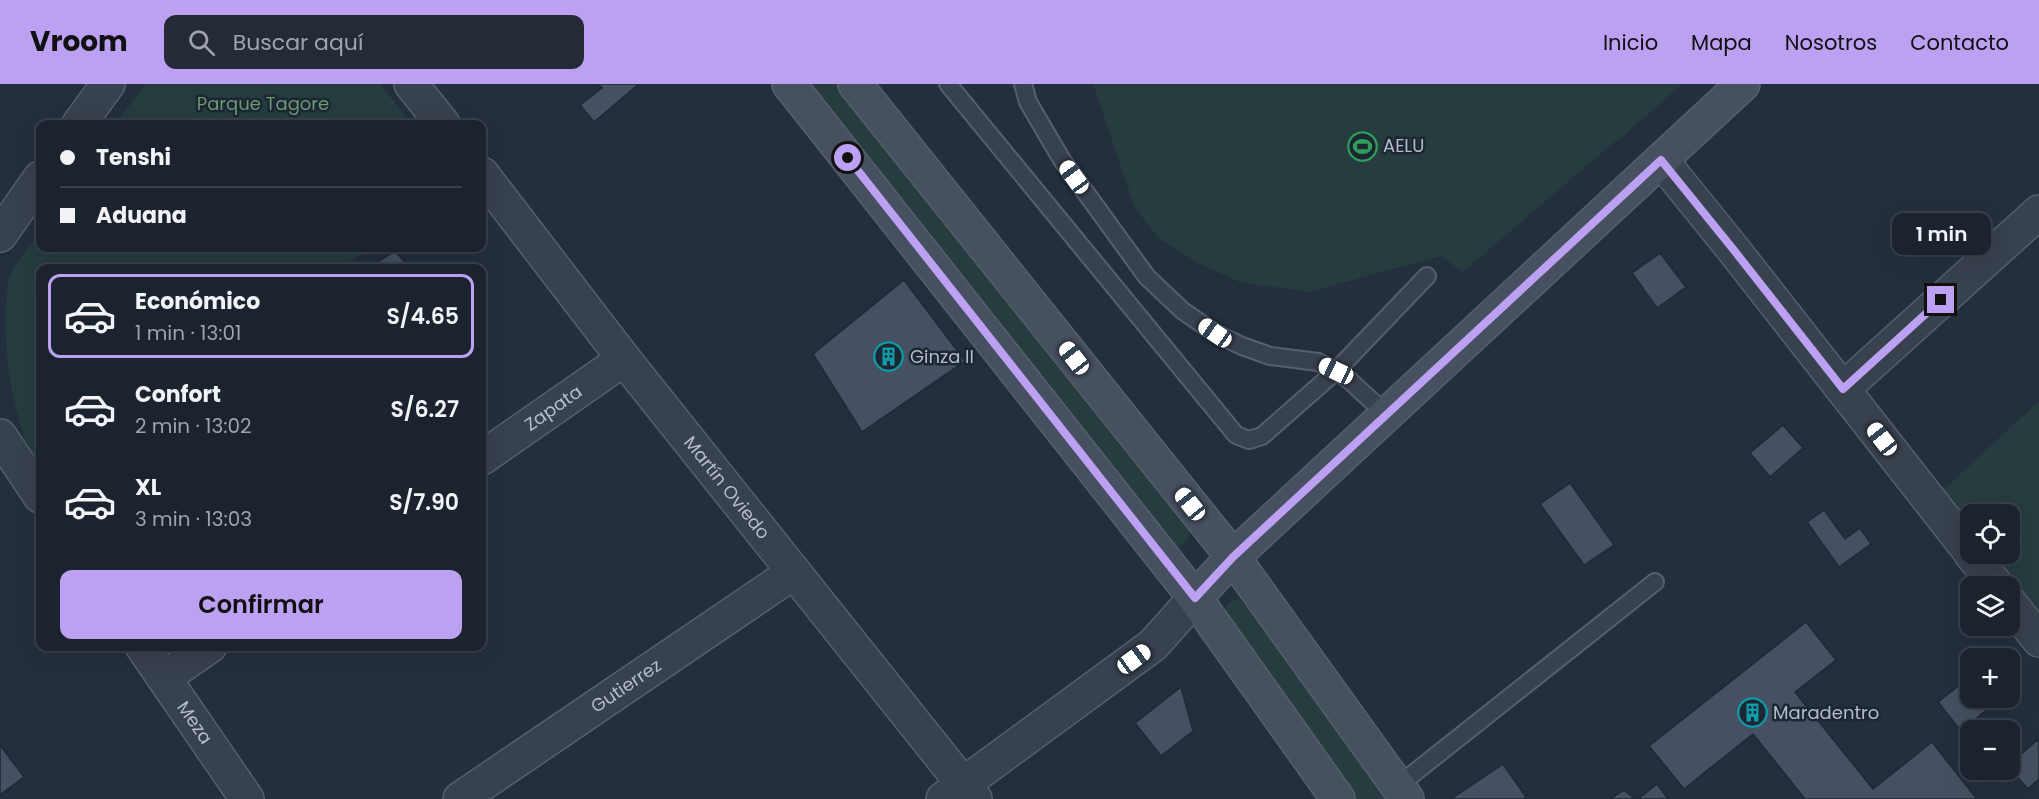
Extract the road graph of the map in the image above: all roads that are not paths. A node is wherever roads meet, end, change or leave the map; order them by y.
1 (108, 84) edge
2 (411, 84) edge
3 (789, 84) edge
4 (855, 84) edge
5 (948, 84) edge
6 (1023, 84) edge
7 (1743, 84) edge
8 (82, 120) edge
9 (440, 120) edge
10 (1661, 160) junction
11 (486, 179) edge
12 (36, 184) edge
13 (2039, 212) edge
14 (0, 235) edge
15 (1426, 276) dead end
16 (624, 359) junction
17 (1336, 371) junction
18 (1843, 389) junction
19 (1387, 415) junction
20 (0, 436) edge
21 (486, 455) edge
22 (36, 490) edge
23 (1960, 539) edge
24 (1233, 557) junction
25 (1980, 564) edge
26 (794, 573) junction
27 (1989, 576) edge
28 (1655, 582) dead end
29 (1195, 598) junction
30 (2020, 616) edge
31 (2039, 640) edge
32 (145, 651) edge
33 (203, 651) edge
34 (164, 678) junction
35 (1403, 792) edge
36 (961, 794) edge
37 (248, 799) edge
38 (460, 799) edge
39 (1338, 799) edge

1 - 8 street
2 - 9 street
3 - 29 main road
4 - 24 main road
5 - 17 lane
6 - 17 lane
7 - 10 main road
10 - 18 street
10 - 19 main road
11 - 16 street, Martín Oviedo
12 - 14 street
13 - 18 street
15 - 17 lane
16 - 21 street, Zapata
16 - 26 street, Martín Oviedo
17 - 19 lane
18 - 23 street
19 - 24 main road
20 - 22 street
24 - 29 main road
24 - 35 main road
25 - 27 street
26 - 36 street, Martín Oviedo
26 - 38 street, Gutierrez
28 - 35 lane
29 - 36 street
29 - 39 main road
30 - 31 street
32 - 34 street, Meza
33 - 34 street
34 - 37 street, Meza

